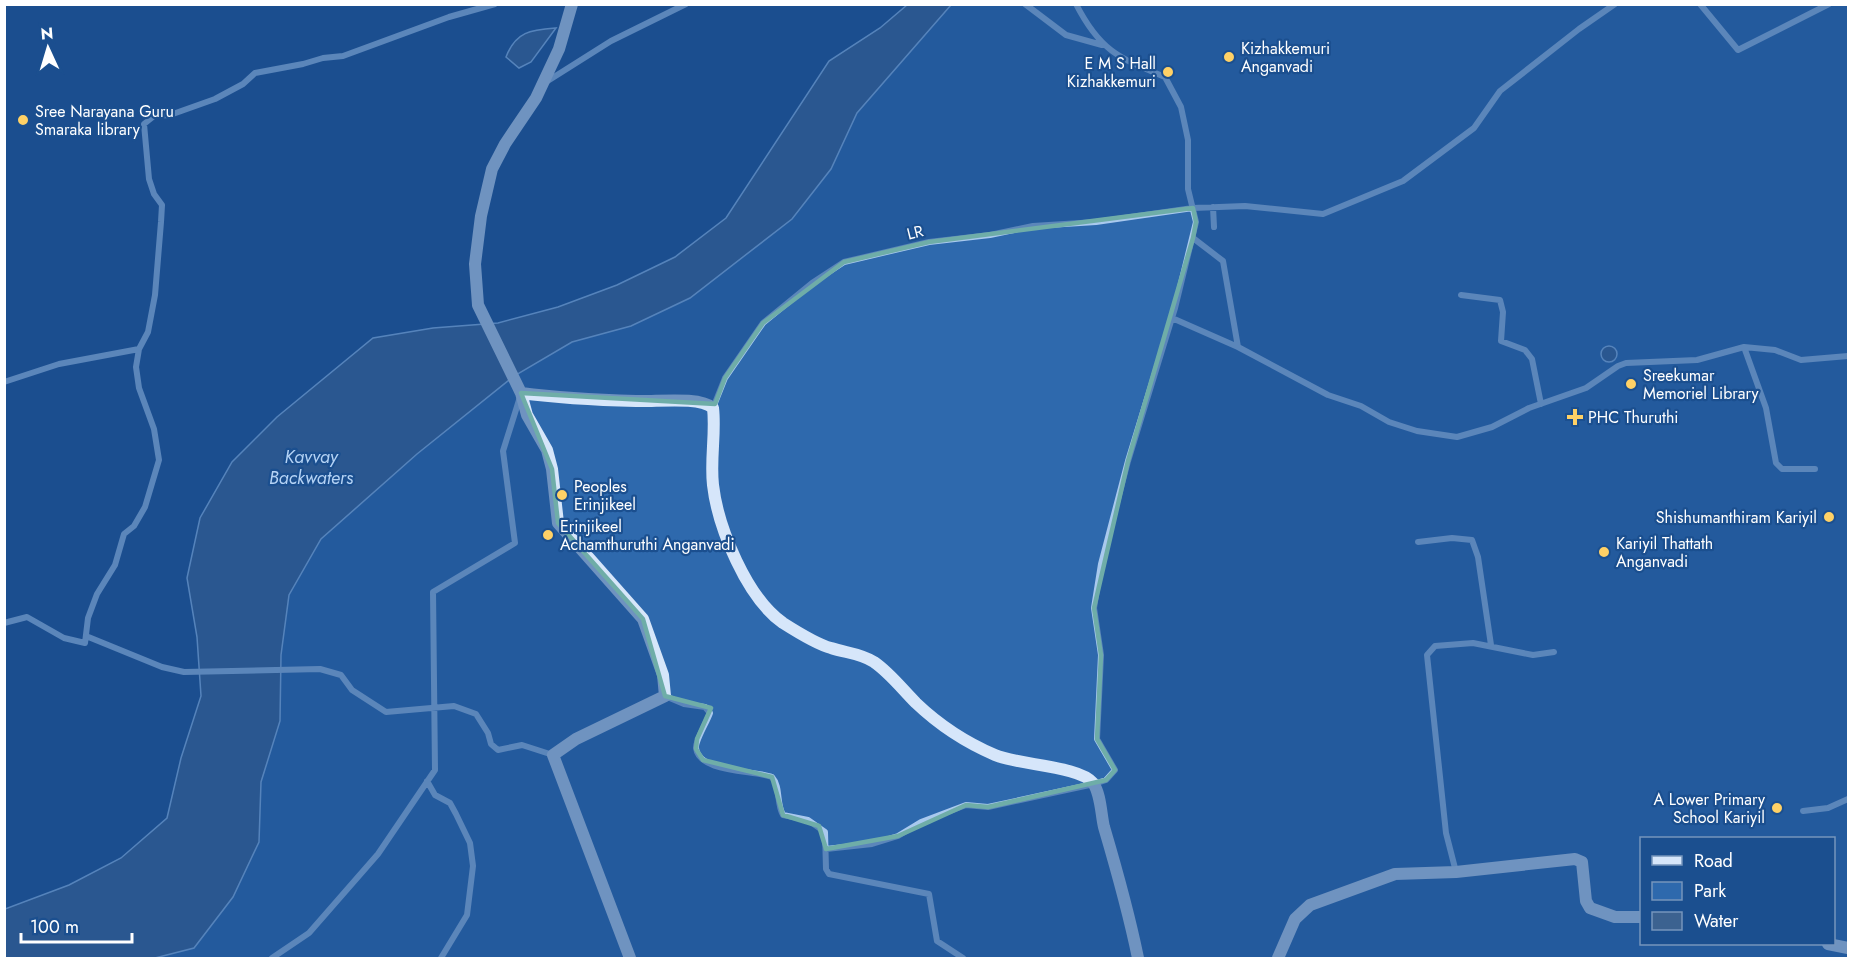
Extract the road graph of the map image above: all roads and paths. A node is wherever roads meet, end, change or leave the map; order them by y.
1 (495, 4) edge
2 (572, 4) edge
3 (686, 4) edge
4 (1025, 4) edge
5 (1076, 4) edge
6 (1615, 4) edge
7 (1700, 4) edge
8 (1829, 4) edge
9 (1102, 45) junction
10 (543, 84) junction
11 (1213, 207) junction
12 (1193, 208) junction
13 (1214, 227) dead end
14 (1193, 238) junction
15 (1461, 295) dead end
16 (1172, 318) junction
17 (1238, 347) junction
18 (1744, 347) junction
19 (138, 350) junction
20 (1848, 356) edge
21 (4, 382) edge
22 (518, 388) junction
23 (1541, 404) junction
24 (713, 408) junction
25 (1815, 469) dead end
26 (1418, 542) dead end
27 (4, 623) edge
28 (86, 636) junction
29 (1491, 645) junction
30 (1554, 652) dead end
31 (665, 696) junction
32 (435, 707) junction
33 (553, 755) junction
34 (427, 781) junction
35 (1094, 784) junction
36 (1848, 799) edge
37 (1803, 811) dead end
38 (826, 849) junction
39 (1456, 872) junction
40 (1640, 917) edge
41 (1833, 945) edge
42 (1848, 948) edge
43 (272, 958) edge
44 (441, 958) edge
45 (630, 958) edge
46 (963, 958) edge
47 (1138, 958) edge
48 (1278, 958) edge

1 - 19 street
2 - 10 street
3 - 10 street
4 - 9 street
5 - 9 street
6 - 11 street, LR
7 - 8 street
9 - 12 street
10 - 22 street
11 - 12 street, LR
11 - 13 street
12 - 14 street
12 - 24 street, LR
14 - 16 street
14 - 17 street
15 - 23 street
16 - 17 street
16 - 35 street
17 - 23 street
18 - 20 street
18 - 23 street
18 - 25 street
19 - 21 street
19 - 28 street
22 - 24 street
22 - 31 street
22 - 32 street
24 - 35 street
26 - 29 street
27 - 28 street
28 - 32 street
29 - 30 street
29 - 39 street
31 - 33 street
31 - 38 street
32 - 33 street
32 - 34 street
33 - 45 street
34 - 43 street
34 - 44 street
35 - 38 street
35 - 47 street
36 - 37 street
38 - 46 street
39 - 40 street
39 - 48 street
41 - 42 street

